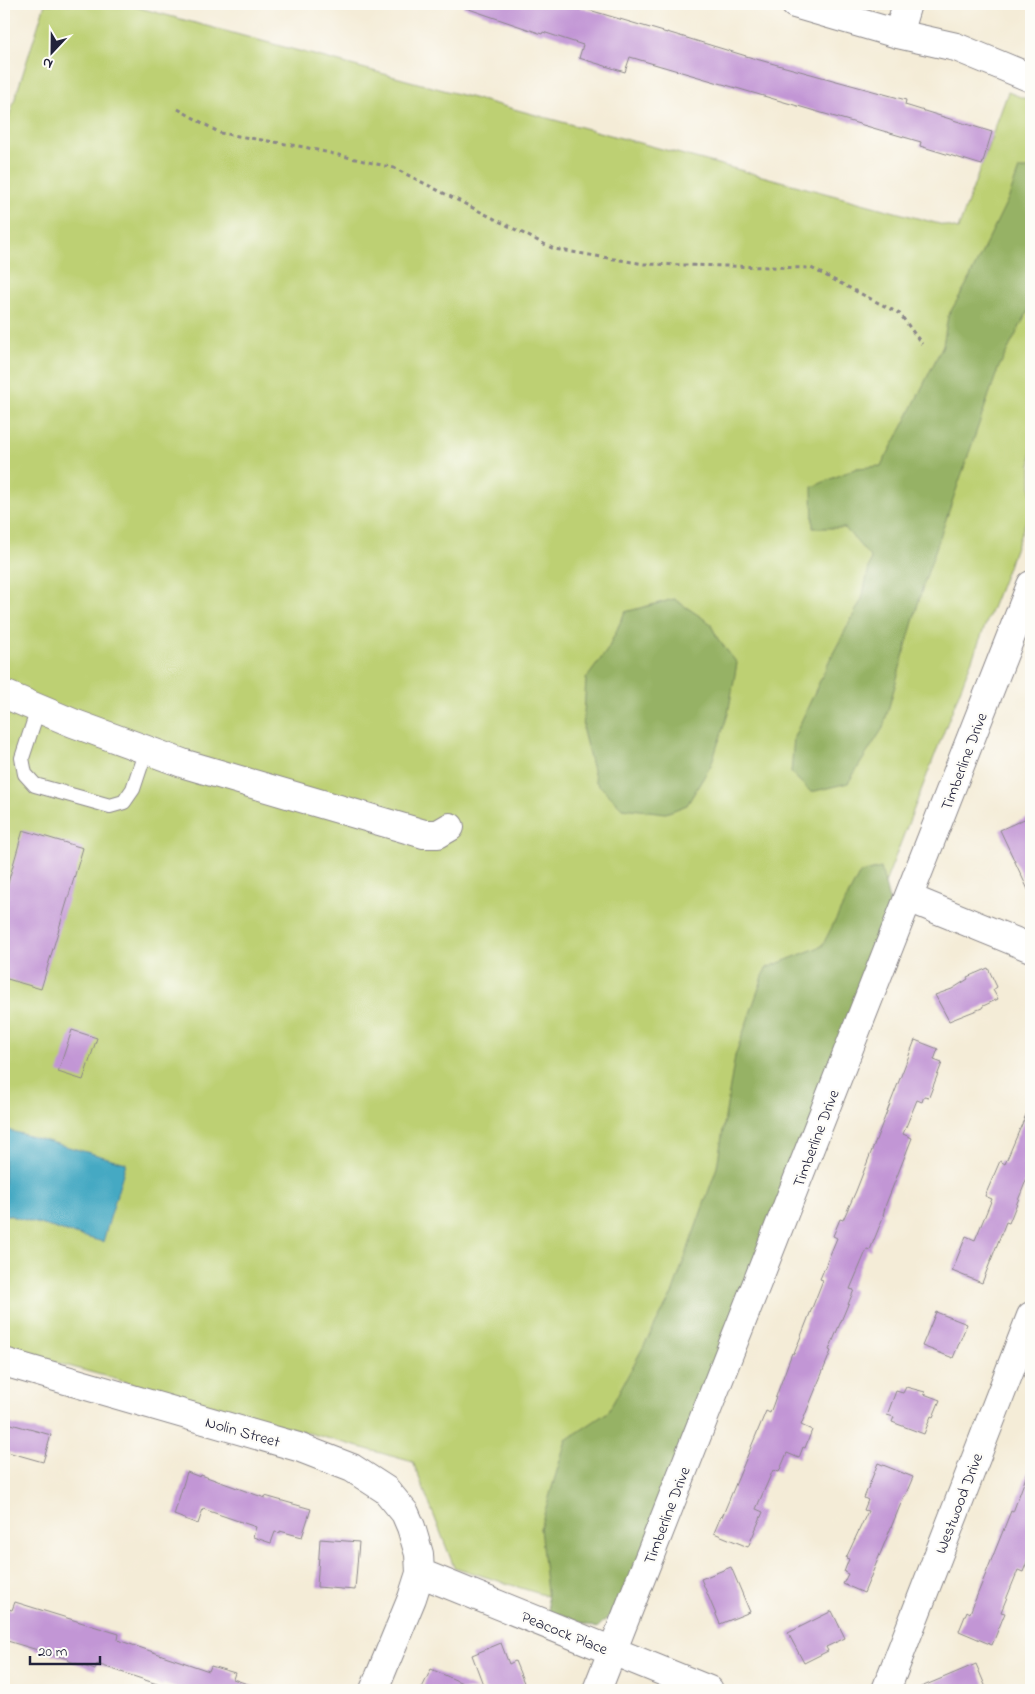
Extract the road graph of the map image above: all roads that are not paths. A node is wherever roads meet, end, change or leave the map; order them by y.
1 (795, 4) edge
2 (906, 4) edge
3 (898, 34) junction
4 (1031, 78) edge
5 (1031, 585) edge
6 (4, 694) edge
7 (38, 708) junction
8 (146, 750) junction
9 (450, 827) dead end
10 (909, 898) junction
11 (1031, 948) edge
12 (1031, 1316) edge
13 (4, 1362) edge
14 (420, 1573) junction
15 (613, 1651) junction
16 (374, 1690) edge
17 (597, 1690) edge
18 (709, 1690) edge
19 (886, 1690) edge

1 - 3 street
2 - 3 street
3 - 4 street
5 - 10 street, Timberline Drive
6 - 7 street
7 - 8 street
7 - 8 lane
8 - 9 street
10 - 11 street
10 - 15 street, Timberline Drive
12 - 19 street, Westwood Drive
13 - 14 street, Nolin Street
14 - 15 street, Peacock Place
14 - 16 street
15 - 17 street, Timberline Drive
15 - 18 street, Peacock Place

